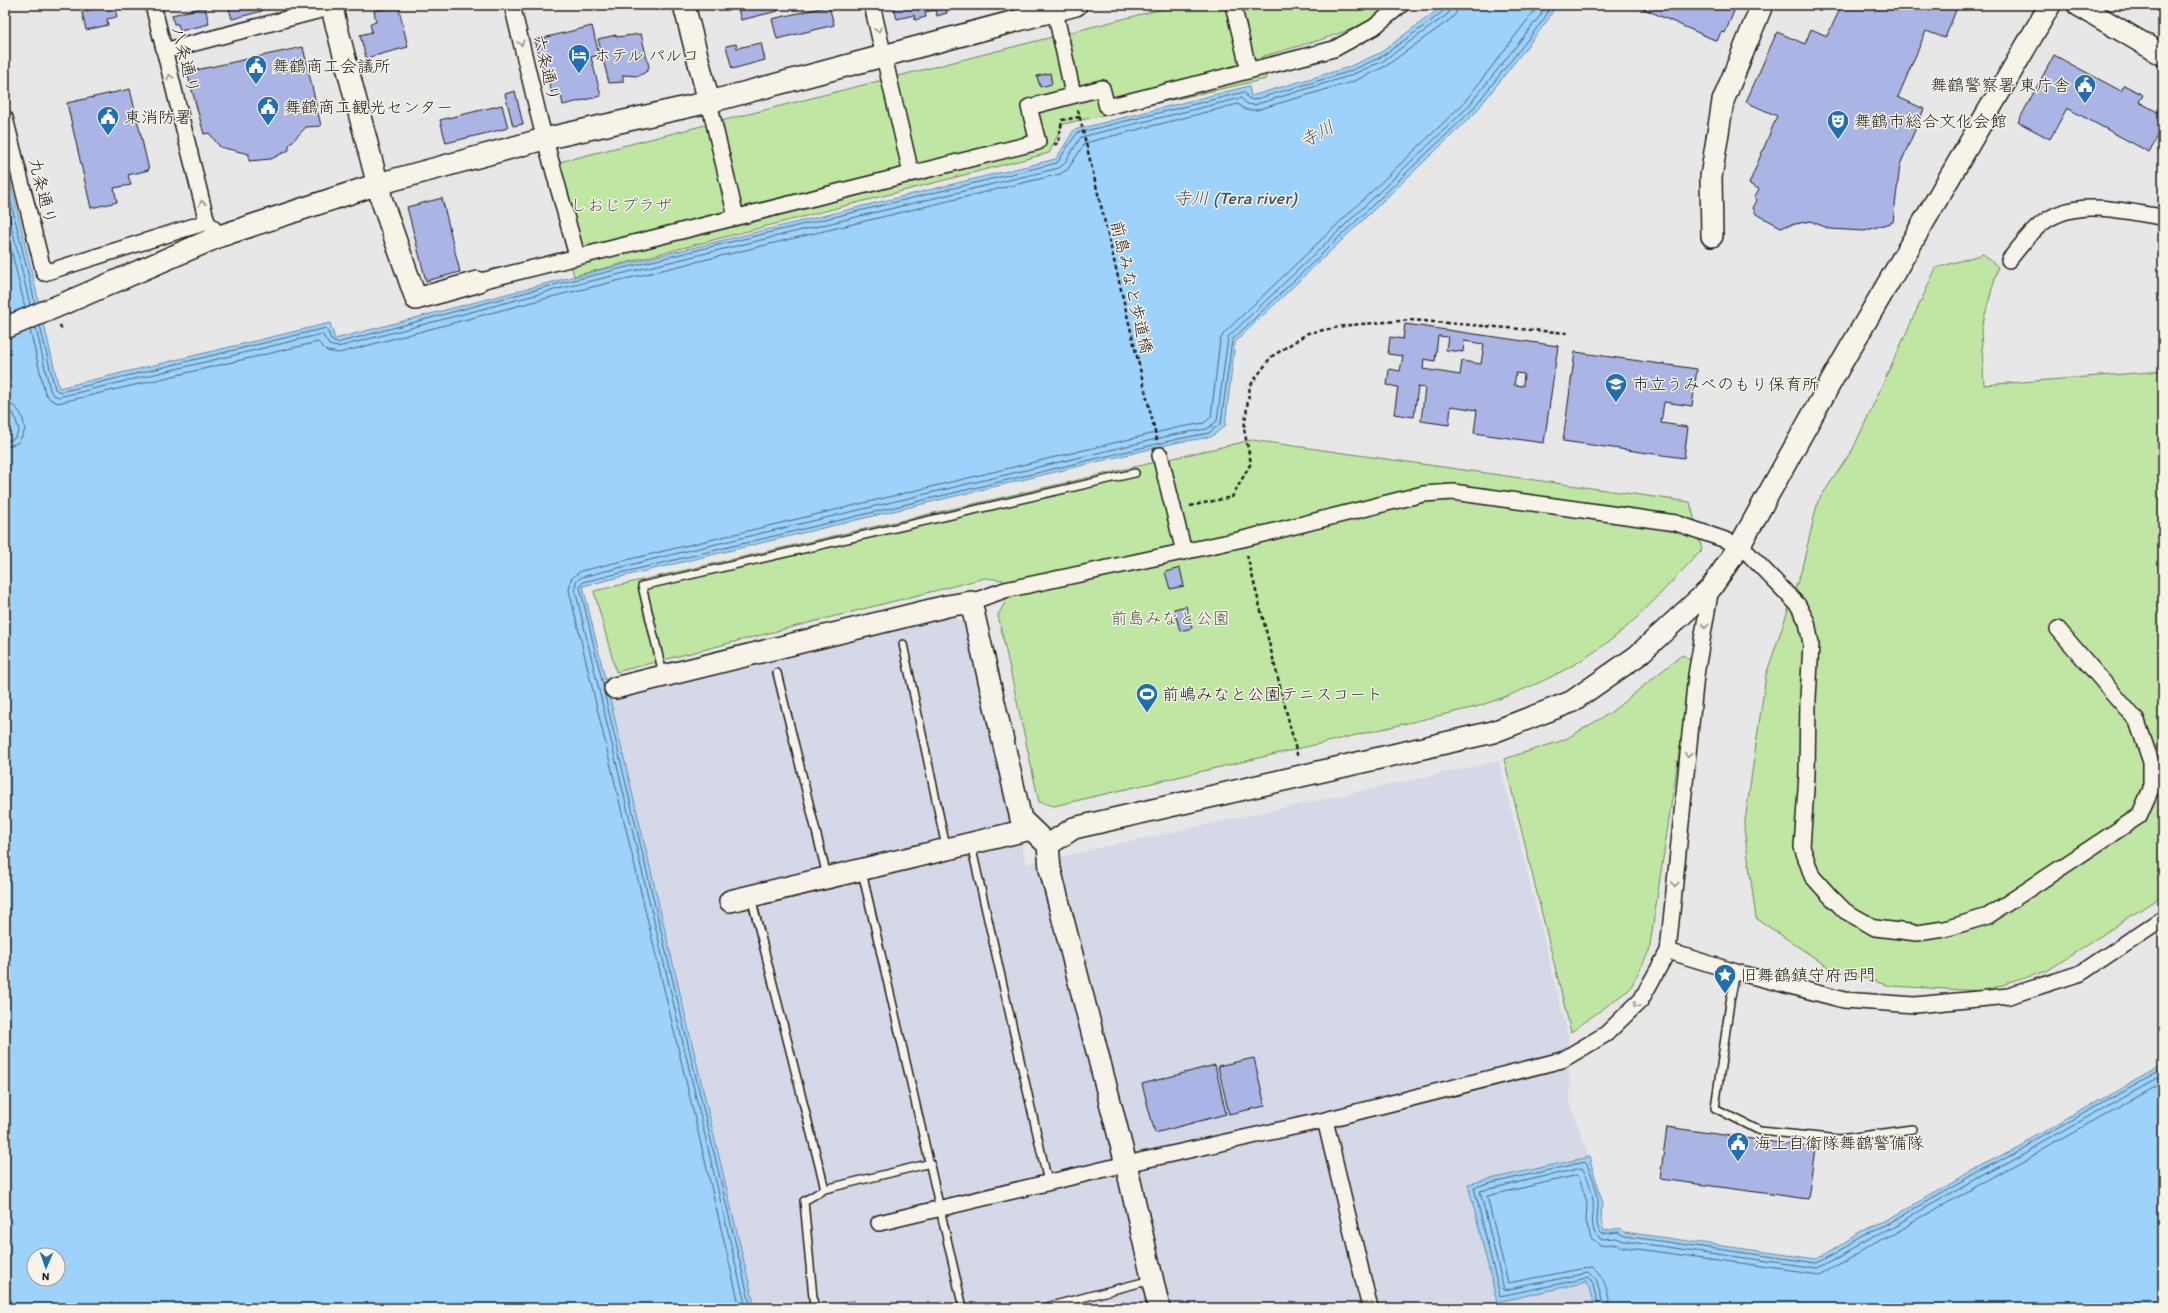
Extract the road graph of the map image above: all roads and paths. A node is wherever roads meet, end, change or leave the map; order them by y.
1 (153, 5) edge
2 (512, 5) edge
3 (684, 5) edge
4 (872, 5) edge
5 (1076, 5) edge
6 (1233, 5) edge
7 (1401, 5) edge
8 (1762, 5) edge
9 (2050, 5) edge
10 (2078, 5) edge
11 (335, 6) edge
12 (1054, 8) edge
13 (164, 51) junction
14 (2163, 55) edge
15 (885, 56) junction
16 (1250, 71) junction
17 (1073, 94) junction
18 (709, 102) junction
19 (1080, 117) dead end
20 (5, 118) edge
21 (544, 139) junction
22 (911, 173) junction
23 (378, 184) junction
24 (736, 217) junction
25 (2163, 217) edge
26 (214, 229) junction
27 (1712, 236) dead end
28 (578, 256) junction
29 (2009, 260) dead end
30 (477, 282) joint
31 (5, 328) edge
32 (1568, 334) dead end
33 (1160, 454) joint
34 (1135, 473) dead end
35 (1174, 510) junction
36 (1243, 539) junction
37 (1740, 545) junction
38 (1184, 552) junction
39 (1711, 588) junction
40 (971, 602) junction
41 (2058, 629) dead end
42 (903, 644) dead end
43 (777, 673) dead end
44 (664, 676) junction
45 (616, 688) dead end
46 (1302, 776) junction
47 (1031, 829) junction
48 (970, 844) junction
49 (1048, 845) junction
50 (947, 849) junction
51 (861, 870) junction
52 (827, 878) junction
53 (751, 896) junction
54 (730, 901) dead end
55 (2163, 918) edge
56 (1668, 951) junction
57 (1736, 972) junction
58 (1325, 1120) junction
59 (1913, 1129) dead end
60 (931, 1163) junction
61 (1126, 1164) junction
62 (1048, 1182) junction
63 (824, 1189) junction
64 (941, 1208) junction
65 (879, 1224) dead end
66 (1152, 1280) junction
67 (814, 1308) edge
68 (964, 1308) edge
69 (1043, 1308) edge
70 (1159, 1308) edge
71 (1370, 1308) edge

1 - 13 street, 八条通り
2 -> 21 street, 六条通り
3 - 18 street
4 -> 15 street
5 - 12 street
6 - 16 street
7 - 16 street
8 - 27 street
9 - 37 street
10 - 14 street
11 - 13 street
11 - 23 street
12 - 15 street
12 - 17 street
26 -> 13 street, 八条通り
15 - 18 street
15 - 22 street
16 - 17 street
17 - 22 street
18 - 21 street
18 - 24 street
19 - 33 path, 前島みなと歩道橋
20 - 26 street, 九条通り
21 - 23 street
21 - 28 street, 六条通り
22 - 24 street
23 - 26 street
23 - 30 street
24 - 28 street
25 - 29 street
26 - 31 street, bridge
28 - 30 street
32 - 35 path
33 - 35 street
34 - 44 lane
35 - 38 street
36 - 37 street
36 - 38 street
36 - 46 path
37 - 39 street
37 - 41 street
38 - 40 street
39 - 46 street
39 -> 56 street
40 - 44 street
40 - 47 street
42 - 50 lane
43 - 52 lane
44 - 45 street
46 - 49 street
47 - 48 street
47 - 49 street
48 - 50 street
48 - 62 lane
49 - 61 street
50 - 51 street
51 - 52 street
51 - 60 lane
52 - 53 street
53 - 54 street
53 - 63 lane
55 - 57 street
56 - 57 street
56 -> 58 street
57 - 59 lane
58 - 61 street
58 - 71 street
60 - 63 lane
60 - 64 lane
61 - 62 street
61 - 66 street
62 - 64 street
63 - 67 lane
64 - 65 street
64 - 68 lane
66 - 69 lane
66 - 70 street

